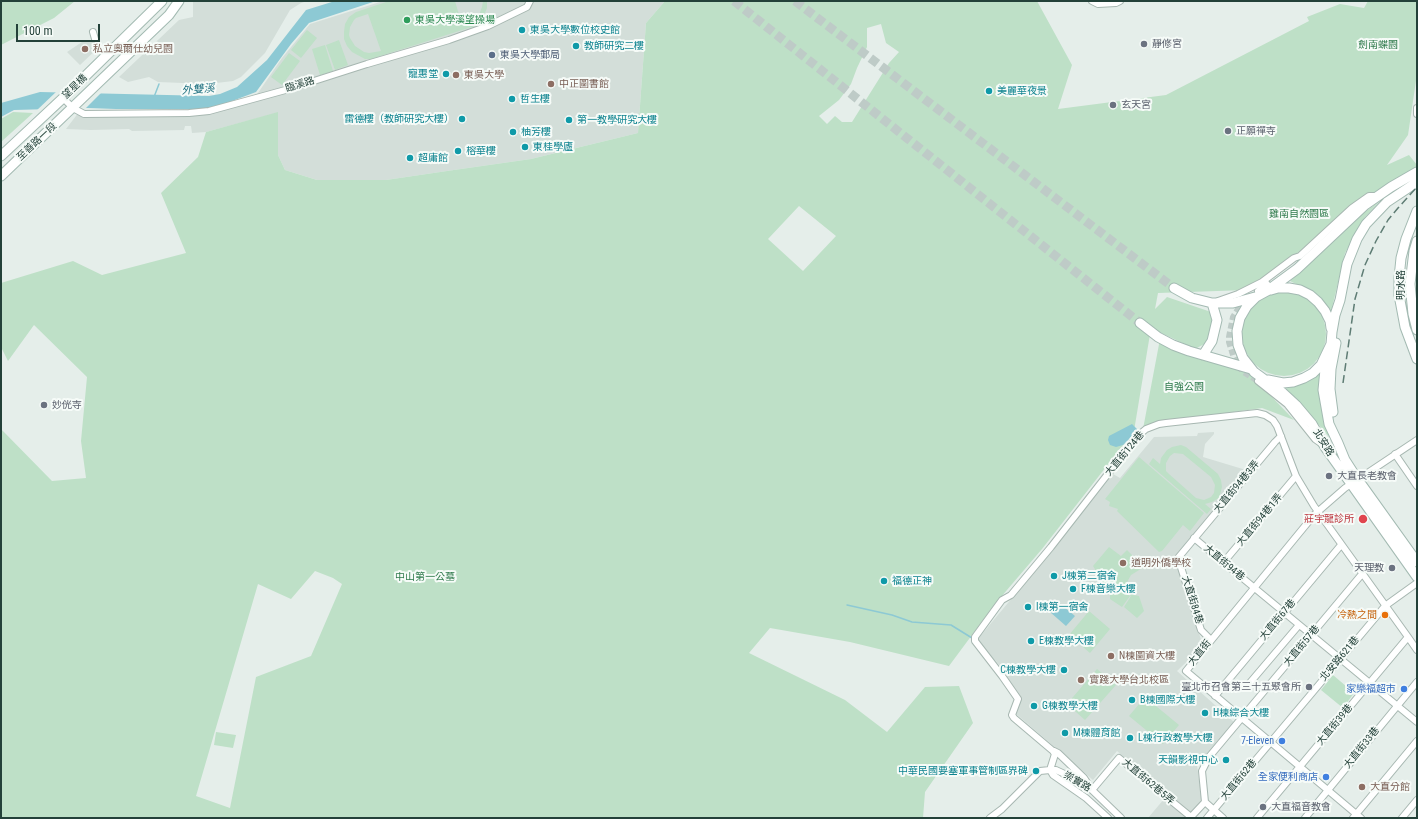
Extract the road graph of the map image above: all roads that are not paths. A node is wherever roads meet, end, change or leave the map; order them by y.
1 (162, 1) edge
2 (179, 1) edge
3 (530, 1) edge
4 (1092, 1) edge
5 (1120, 1) edge
6 (93, 32) dead end
7 (94, 39) dead end
8 (63, 98) junction
9 (73, 108) junction
10 (1417, 108) edge
11 (49, 111) joint
12 (1417, 114) edge
13 (1, 156) edge
14 (1417, 172) edge
15 (1, 176) edge
16 (1417, 182) edge
17 (1378, 195) junction
18 (1417, 211) edge
19 (1417, 241) edge
20 (1300, 256) junction
21 (1174, 288) tunnel mouth
22 (1268, 291) junction
23 (1257, 294) junction
24 (1340, 300) junction
25 (1212, 303) junction
26 (1140, 323) tunnel mouth
27 (1417, 330) edge
28 (1332, 332) junction
29 (1203, 355) junction
30 (1326, 355) junction
31 (1417, 359) edge
32 (1251, 369) junction
33 (1260, 379) junction
34 (1281, 436) junction
35 (1417, 440) edge
36 (1338, 443) junction
37 (1395, 454) junction
38 (1296, 476) junction
39 (1354, 482) junction
40 (1417, 486) edge
41 (1318, 512) junction
42 (1194, 538) junction
43 (1341, 545) junction
44 (1417, 562) edge
45 (1223, 563) junction
46 (1362, 574) junction
47 (1417, 577) edge
48 (1417, 582) edge
49 (1254, 588) junction
50 (1385, 606) junction
51 (1284, 613) junction
52 (1299, 625) junction
53 (1312, 635) junction
54 (1408, 637) junction
55 (1211, 640) junction
56 (1417, 650) edge
57 (1340, 659) junction
58 (1417, 682) edge
59 (1370, 683) junction
60 (1248, 685) dead end
61 (1215, 696) junction
62 (1397, 705) junction
63 (1242, 718) junction
64 (1417, 722) edge
65 (1270, 742) junction
66 (1417, 742) edge
67 (1053, 751) junction
68 (1300, 767) junction
69 (1050, 770) junction
70 (1092, 790) junction
71 (1328, 791) junction
72 (1417, 800) edge
73 (1205, 802) junction
74 (1213, 810) junction
75 (1357, 817) edge
76 (990, 818) edge
77 (1108, 818) edge
78 (1121, 818) edge
79 (1190, 818) edge
80 (1207, 818) edge
81 (1223, 818) edge
82 (1257, 818) edge
83 (1305, 818) edge
84 (1402, 818) edge

1 - 8 main road, 望星橋
2 - 9 main road, 望星橋
3 - 9 street, 臨溪路
4 - 5 street
6 - 7 street
8 - 9 street, 臨溪路
8 - 11 main road, 望星橋
9 - 15 main road, 至善路一段
10 - 12 street
11 - 13 main road, 至善路一段
14 - 17 main road, 北安路
16 - 24 main road, 北安路
17 - 20 street
17 - 22 main road, 北安路
18 - 31 main road, 明水路
19 - 27 main road, 明水路
20 - 23 street
20 - 25 street
21 - 25 main road
22 - 23 main road, 北安路
22 - 28 main road, 北安路
23 - 25 main road
23 - 32 main road, 北安路
24 - 28 main road, 北安路
24 - 36 main road
25 - 29 main road
26 - 29 main road
28 - 30 main road, 北安路
29 - 32 main road
30 - 33 main road, 北安路
30 - 36 main road, 北安路
32 - 33 main road, 北安路
33 - 39 main road, 北安路
34 - 38 street, 大直街124巷
34 - 42 street, 大直街94巷3弄
34 - 67 street, 大直街124巷
35 - 37 street, 大直街
36 - 39 main road, 北安路
37 - 39 street, 大直街
37 - 40 street
38 - 41 street, 大直街124巷
38 - 45 street, 大直街94巷1弄
39 - 41 street, 大直街
39 - 44 main road, 北安路
39 - 47 main road, 北安路
41 - 43 street, 大直街124巷
41 - 49 street, 大直街
42 - 45 street, 大直街94巷
42 - 55 street, 大直街84巷
43 - 46 street, 大直街124巷
43 - 51 street, 大直街67巷
45 - 49 street, 大直街94巷
46 - 50 street, 大直街124巷
46 - 53 street, 大直街57巷
48 - 50 street, 北安路621巷
49 - 51 street, 大直街94巷
49 - 55 street, 大直街
50 - 54 street, 大直街124巷
50 - 57 street, 北安路621巷
51 - 52 street, 大直街94巷
51 - 61 street, 大直街67巷
52 - 53 street, 大直街94巷
52 - 60 street
53 - 57 street, 大直街94巷
53 - 63 street, 大直街57巷
54 - 56 street, 大直街124巷
54 - 59 street, 大直街39巷
55 - 61 street, 大直街
57 - 59 street, 大直街94巷
57 - 65 street, 北安路621巷
58 - 62 street, 大直街33巷
59 - 62 street, 大直街94巷
59 - 68 street, 大直街39巷
61 - 63 street, 大直街
62 - 64 street, 大直街94巷
62 - 71 street, 大直街33巷
63 - 65 street, 大直街
63 - 73 street, 大直街57巷
65 - 68 street, 大直街
65 - 74 street, 大直街62巷
66 - 75 street
67 - 69 street
67 - 70 street
68 - 71 street, 大直街
68 - 82 street, 大直街39巷
69 - 70 street, 崇實路
69 - 76 street
69 - 77 street, 崇實路
70 - 78 street, 崇實路
70 - 79 street, 大直街62巷5弄
71 - 75 street, 大直街
71 - 83 street, 大直街33巷
72 - 84 street
73 - 74 street
73 - 79 street
74 - 80 street, 大直街62巷
74 - 81 street

